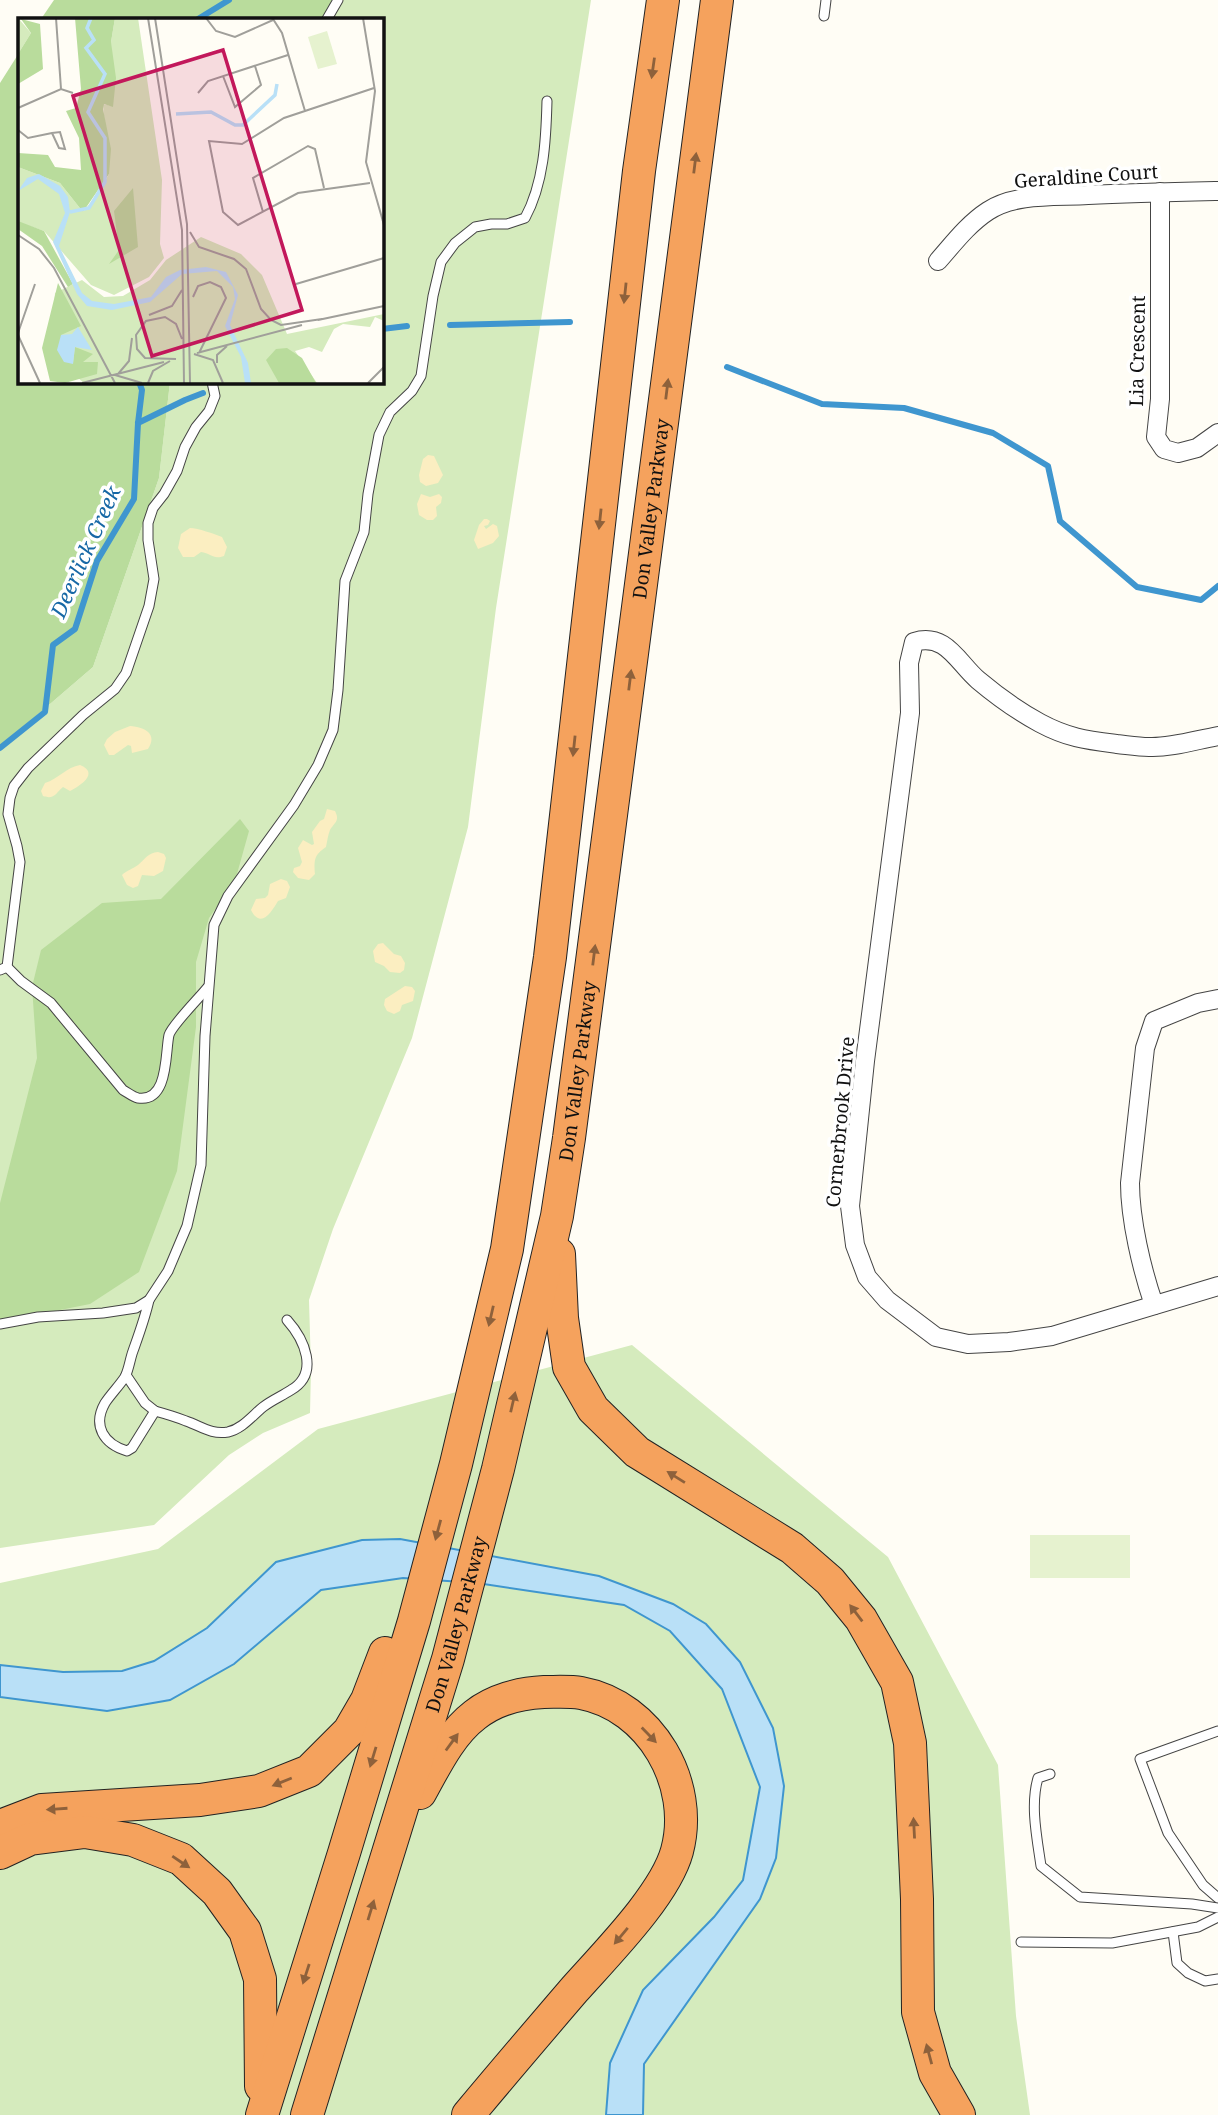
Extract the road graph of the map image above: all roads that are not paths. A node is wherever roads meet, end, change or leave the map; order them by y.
1 (338, 0) edge
2 (663, 0) edge
3 (717, 0) edge
4 (826, 0) edge
5 (824, 16) dead end
6 (328, 18) edge
7 (547, 101) dead end
8 (1218, 191) edge
9 (1160, 192) junction
10 (938, 261) dead end
11 (212, 383) edge
12 (1218, 433) edge
13 (1218, 736) edge
14 (4, 969) edge
15 (208, 988) junction
16 (1218, 999) edge
17 (556, 1216) junction
18 (1218, 1286) edge
19 (149, 1300) junction
20 (1154, 1305) junction
21 (287, 1320) dead end
22 (0, 1324) edge
23 (126, 1375) junction
24 (155, 1411) junction
25 (414, 1621) junction
26 (1218, 1731) edge
27 (1050, 1773) dead end
28 (139, 1822) junction
29 (0, 1826) edge
30 (392, 1842) junction
31 (0, 1853) edge
32 (1218, 1898) edge
33 (1218, 1908) edge
34 (1218, 1917) edge
35 (1173, 1932) junction
36 (1021, 1942) dead end
37 (1218, 1979) edge
38 (261, 2115) edge
39 (307, 2115) edge
40 (468, 2115) edge
41 (959, 2115) edge

1 - 6 lane
2 -> 25 highway
17 -> 3 highway, Don Valley Parkway
4 - 5 lane
7 - 15 lane
8 - 9 street, Geraldine Court
9 - 10 street, Geraldine Court
9 - 12 street, Lia Crescent
11 - 14 lane
13 - 20 street, Cornerbrook Drive
14 - 15 lane
15 - 19 lane
16 - 20 street
30 -> 17 highway, Don Valley Parkway
41 -> 17 highway
18 - 20 street, Cornerbrook Drive
19 - 22 lane
19 - 23 lane
21 - 24 lane
23 - 24 lane
23 - 24 lane
25 -> 28 highway
25 -> 38 highway
26 - 32 lane
27 - 33 lane
28 -> 29 highway
28 - 31 highway
28 -> 38 highway
39 -> 30 highway, Don Valley Parkway
30 -> 40 highway
34 - 35 lane
35 - 36 lane
35 - 37 lane

